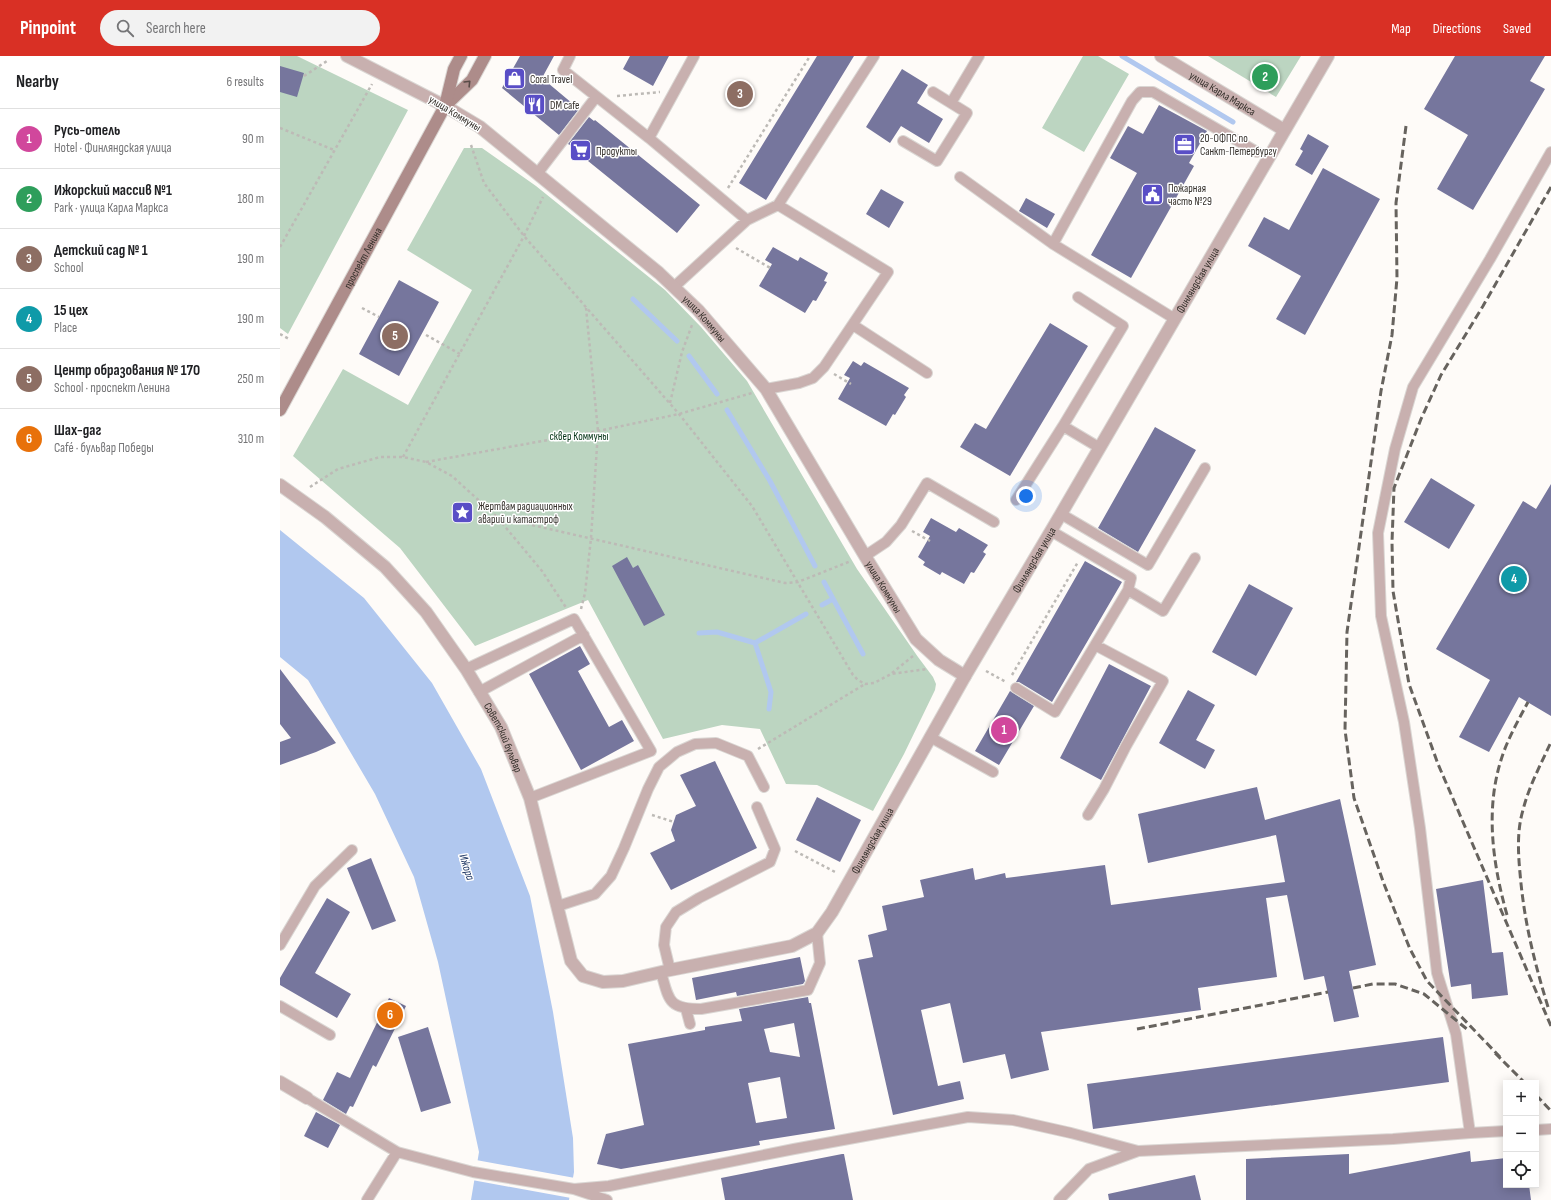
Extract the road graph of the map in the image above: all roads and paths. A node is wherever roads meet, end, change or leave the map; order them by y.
1 (347, 56) edge
2 (461, 56) edge
3 (485, 56) edge
4 (570, 56) edge
5 (694, 56) edge
6 (810, 56) edge
7 (874, 56) edge
8 (980, 56) edge
9 (1161, 56) edge
10 (1328, 56) edge
11 (327, 61) dead end
12 (304, 76) dead end
13 (372, 83) dead end
14 (674, 91) junction
15 (933, 92) dead end
16 (596, 97) junction
17 (951, 103) junction
18 (445, 106) junction
19 (280, 128) edge
20 (1284, 130) junction
21 (648, 138) junction
22 (903, 141) dead end
23 (471, 145) dead end
24 (334, 150) junction
25 (1257, 152) dead end
26 (1551, 152) edge
27 (537, 174) junction
28 (960, 177) dead end
29 (549, 184) junction
30 (721, 199) junction
31 (778, 205) junction
32 (747, 220) junction
33 (524, 236) junction
34 (724, 241) junction
35 (1053, 244) junction
36 (280, 247) edge
37 (772, 269) dead end
38 (675, 286) junction
39 (1078, 297) dead end
40 (586, 307) junction
41 (362, 308) dead end
42 (698, 310) junction
43 (379, 317) dead end
44 (1175, 319) junction
45 (853, 325) junction
46 (280, 334) edge
47 (426, 336) dead end
48 (289, 339) dead end
49 (460, 354) junction
50 (824, 368) junction
51 (927, 373) dead end
52 (851, 384) dead end
53 (766, 389) junction
54 (670, 404) junction
55 (280, 410) edge
56 (679, 414) junction
57 (1063, 426) junction
58 (598, 431) junction
59 (1100, 448) junction
60 (403, 457) junction
61 (426, 462) junction
62 (1205, 468) dead end
63 (280, 485) edge
64 (310, 487) dead end
65 (1016, 500) dead end
66 (1061, 514) junction
67 (497, 517) junction
68 (994, 522) dead end
69 (901, 525) junction
70 (1051, 531) junction
71 (591, 538) junction
72 (930, 541) dead end
73 (1084, 551) junction
74 (865, 556) junction
75 (1195, 558) dead end
76 (798, 582) junction
77 (1128, 590) junction
78 (574, 619) junction
79 (584, 635) junction
80 (1096, 645) junction
81 (918, 652) dead end
82 (929, 668) dead end
83 (466, 669) junction
84 (986, 671) dead end
85 (891, 674) junction
86 (965, 676) junction
87 (865, 684) junction
88 (1016, 688) dead end
89 (479, 692) junction
90 (930, 737) junction
91 (748, 756) junction
92 (993, 772) dead end
93 (764, 787) dead end
94 (530, 798) junction
95 (757, 807) dead end
96 (1088, 815) dead end
97 (658, 817) dead end
98 (674, 822) dead end
99 (352, 850) dead end
100 (795, 851) dead end
101 (850, 879) junction
102 (558, 906) junction
103 (817, 933) junction
104 (280, 945) edge
105 (665, 971) junction
106 (280, 1006) edge
107 (686, 1009) junction
108 (690, 1024) dead end
109 (330, 1035) dead end
110 (280, 1082) edge
111 (307, 1098) joint
112 (1551, 1129) edge
113 (1539, 1130) edge
114 (1503, 1131) edge
115 (1470, 1133) junction
116 (1138, 1151) junction
117 (397, 1152) junction
118 (574, 1189) junction
119 (367, 1200) edge
120 (607, 1200) edge
121 (1059, 1200) edge

1 - 18 street, улица Коммуны
2 - 18 main road, проспект Ленина
18 -> 3 main road, проспект Ленина
4 - 16 lane
5 - 14 lane
6 - 30 path
7 - 31 lane
8 - 17 lane
9 - 20 street, улица Карла Маркса
10 - 20 street, Финляндская улица
11 - 12 path
13 - 24 path
14 - 16 path
14 - 21 lane
15 - 17 lane
16 - 21 lane
16 - 27 lane
17 - 22 lane
18 - 27 street, улица Коммуны
18 - 55 main road, проспект Ленина
19 - 24 path
20 - 44 street, Финляндская улица
21 - 30 lane
23 - 33 path
24 - 36 path
25 - 35 lane
26 - 115 lane
27 - 29 street, улица Коммуны
28 - 35 lane
29 - 33 path
29 - 38 street, улица Коммуны
30 - 32 lane
31 - 32 lane
31 - 45 lane
32 - 34 lane
33 - 40 path
33 - 49 path
34 - 37 path
34 - 38 lane
35 - 44 lane
38 - 42 street, улица Коммуны
39 - 57 lane
40 - 54 path
40 - 58 path
41 - 43 path
42 - 53 street, улица Коммуны
42 - 54 path
44 - 59 street, Финляндская улица
45 - 50 lane
45 - 51 lane
46 - 48 path
47 - 49 path
49 - 60 path
50 - 52 path
50 - 53 lane
53 - 56 path
53 - 74 street, улица Коммуны
54 - 56 path
56 - 58 path
56 - 76 path
57 - 59 lane
57 - 65 lane
58 - 61 path
58 - 71 path
59 - 66 street, Финляндская улица
60 - 61 path
60 - 64 path
61 - 67 path
62 - 66 lane
63 - 83 street, Советский бульвар
66 - 70 street, Финляндская улица
67 - 71 path
67 - 78 path
68 - 69 lane
69 - 72 path
69 - 74 lane
70 - 73 lane
70 - 86 street, Финляндская улица
71 - 76 path
71 - 78 path
73 - 77 lane
73 - 84 path
74 - 76 path
74 - 86 street, улица Коммуны
75 - 77 lane
76 - 87 path
77 - 80 lane
78 - 79 lane
78 - 83 lane
79 - 89 lane
79 - 94 lane
80 - 88 lane
80 - 96 lane
81 - 85 path
82 - 85 path
83 - 89 street, Советский бульвар
85 - 87 path
86 - 90 street, Финляндская улица
87 - 91 path
89 - 94 street, Советский бульвар
90 - 92 lane
90 - 101 street, Финляндская улица
91 - 93 lane
91 - 102 lane
94 - 102 street, Советский бульвар
95 - 105 lane
97 - 98 path
99 - 104 lane
100 - 101 path
101 - 103 street, Финляндская улица
102 - 105 street, Советский бульвар
103 - 105 street, Финляндская улица
103 - 107 lane
105 - 107 lane
106 - 109 lane
107 - 108 lane
110 - 111 street
111 - 117 lane
112 - 113 lane
114 - 115 lane
115 - 116 lane
116 - 118 lane
116 - 121 lane
117 - 118 lane
117 - 119 lane
118 - 120 lane

